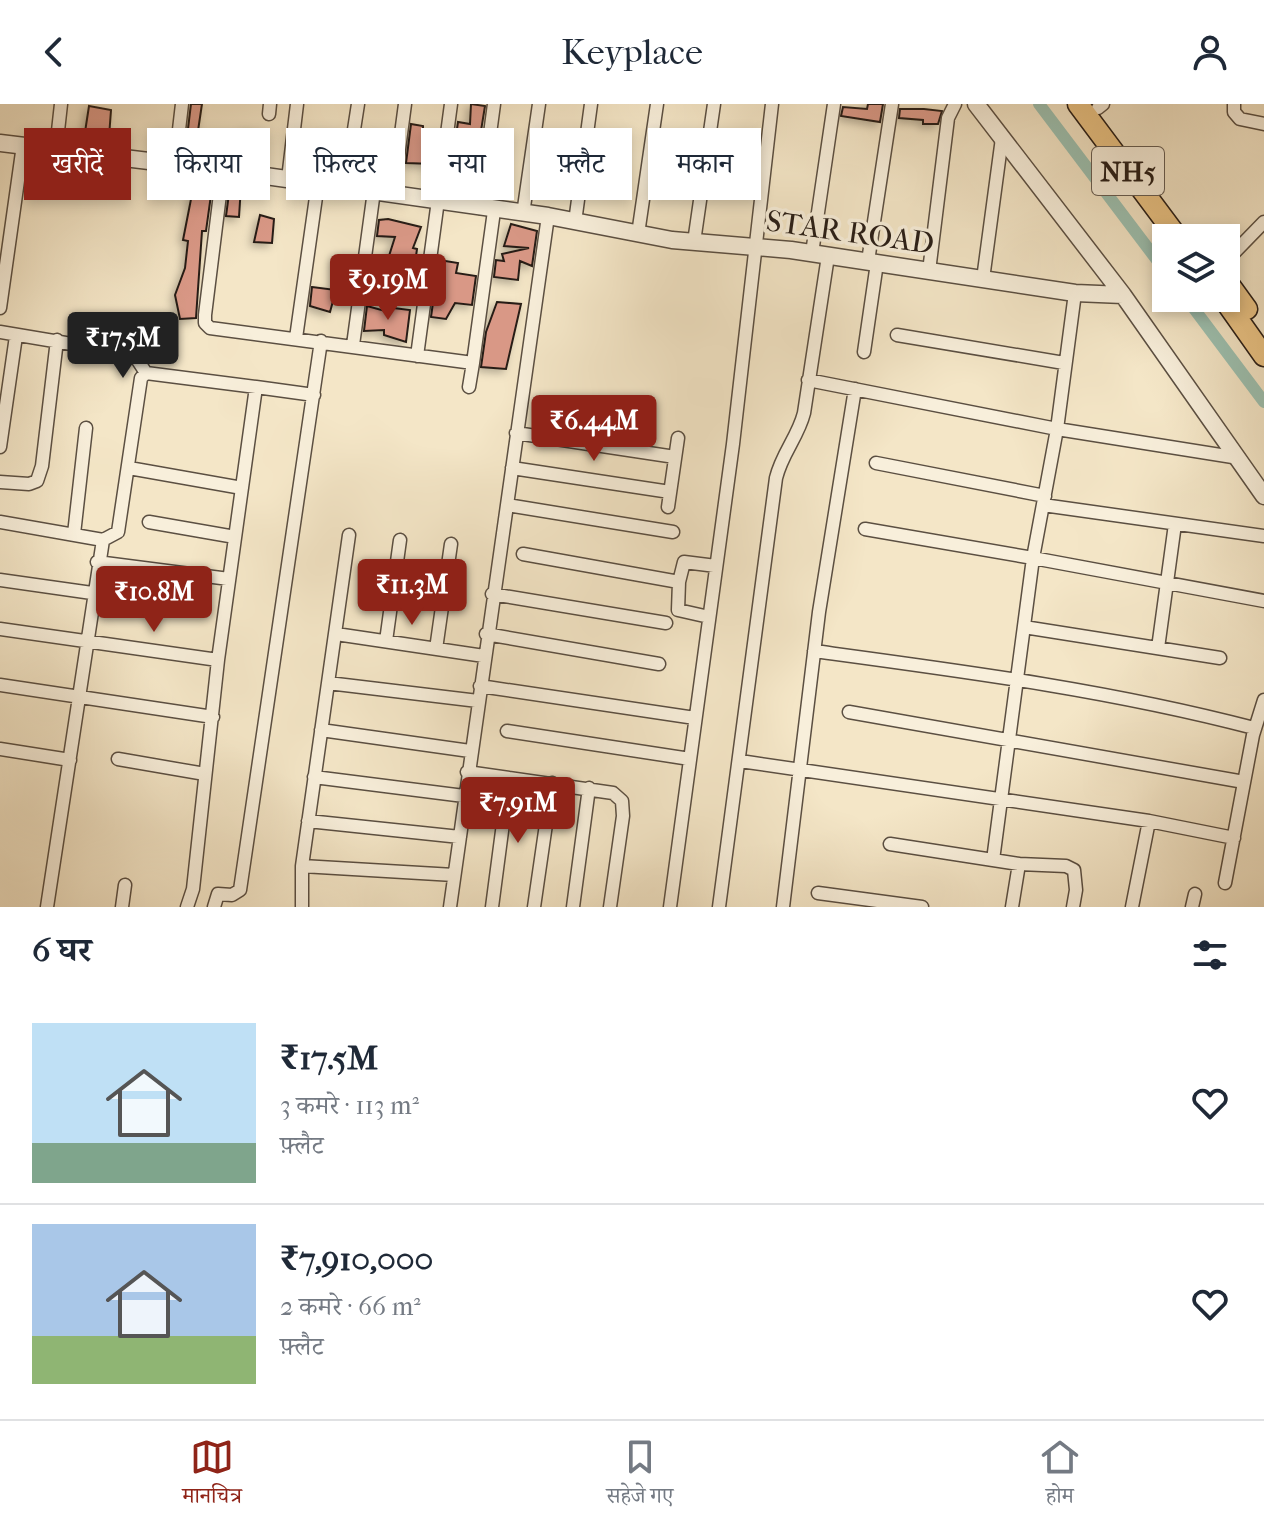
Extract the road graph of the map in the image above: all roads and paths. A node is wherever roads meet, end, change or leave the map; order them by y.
1 (61, 104) edge
2 (182, 104) edge
3 (297, 104) edge
4 (358, 104) edge
5 (405, 104) edge
6 (451, 104) edge
7 (494, 104) edge
8 (539, 104) edge
9 (591, 104) edge
10 (657, 104) edge
11 (714, 104) edge
12 (772, 104) edge
13 (834, 104) edge
14 (892, 104) edge
15 (955, 104) edge
16 (976, 104) edge
17 (1234, 104) edge
18 (1093, 105) edge
19 (1264, 124) edge
20 (58, 128) edge
21 (179, 128) edge
22 (294, 128) edge
23 (354, 128) edge
24 (402, 128) edge
25 (448, 128) edge
26 (1002, 138) junction
27 (0, 143) edge
28 (23, 145) joint
29 (219, 200) edge
30 (316, 200) edge
31 (373, 200) edge
32 (438, 200) joint
33 (487, 209) junction
34 (523, 214) junction
35 (548, 216) junction
36 (575, 222) junction
37 (1264, 222) edge
38 (1169, 224) edge
39 (1184, 224) edge
40 (638, 234) junction
41 (694, 242) junction
42 (754, 247) junction
43 (1240, 247) edge
44 (820, 255) junction
45 (873, 262) junction
46 (929, 271) junction
47 (983, 279) junction
48 (1075, 293) junction
49 (1123, 295) junction
50 (1240, 299) edge
51 (0, 308) edge
52 (1233, 312) edge
53 (0, 332) edge
54 (1264, 332) edge
55 (897, 335) dead end
56 (16, 336) junction
57 (296, 338) junction
58 (57, 340) junction
59 (321, 341) junction
60 (353, 345) junction
61 (864, 352) dead end
62 (417, 356) junction
63 (1264, 356) edge
64 (473, 363) junction
65 (1064, 363) junction
66 (146, 373) junction
67 (808, 380) junction
68 (256, 387) junction
69 (469, 387) dead end
70 (855, 389) junction
71 (314, 395) junction
72 (86, 428) dead end
73 (1057, 429) junction
74 (516, 433) junction
75 (678, 438) dead end
76 (0, 447) edge
77 (675, 457) junction
78 (1239, 458) junction
79 (876, 463) dead end
80 (129, 468) junction
81 (512, 468) junction
82 (0, 482) edge
83 (242, 488) junction
84 (670, 492) junction
85 (1264, 496) edge
86 (1044, 500) junction
87 (507, 505) junction
88 (668, 507) dead end
89 (0, 522) edge
90 (149, 522) dead end
91 (1175, 524) junction
92 (865, 529) dead end
93 (673, 532) dead end
94 (74, 534) junction
95 (349, 535) dead end
96 (1264, 536) edge
97 (235, 537) junction
98 (103, 540) junction
99 (400, 540) dead end
100 (451, 544) dead end
101 (523, 554) dead end
102 (1033, 558) junction
103 (97, 562) junction
104 (716, 566) junction
105 (229, 579) junction
106 (0, 580) edge
107 (679, 582) junction
108 (1166, 585) junction
109 (92, 593) junction
110 (492, 594) junction
111 (1264, 601) edge
112 (709, 617) junction
113 (666, 623) dead end
114 (1024, 627) junction
115 (0, 629) edge
116 (336, 634) junction
117 (486, 634) junction
118 (386, 641) junction
119 (86, 643) junction
120 (1158, 648) junction
121 (436, 649) junction
122 (814, 651) junction
123 (484, 656) junction
124 (1220, 658) dead end
125 (218, 660) junction
126 (659, 664) dead end
127 (1017, 678) junction
128 (328, 683) junction
129 (0, 685) edge
130 (480, 686) junction
131 (78, 695) junction
132 (1264, 700) edge
133 (478, 701) junction
134 (849, 712) dead end
135 (213, 717) junction
136 (695, 718) junction
137 (1254, 728) junction
138 (321, 730) junction
139 (507, 731) dead end
140 (1009, 740) junction
141 (0, 749) edge
142 (470, 751) junction
143 (118, 759) dead end
144 (690, 759) junction
145 (70, 760) junction
146 (740, 761) junction
147 (799, 769) junction
148 (467, 772) junction
149 (205, 774) junction
150 (314, 777) junction
151 (509, 778) junction
152 (1244, 782) junction
153 (552, 783) junction
154 (589, 788) junction
155 (464, 796) junction
156 (1001, 798) junction
157 (308, 821) junction
158 (1149, 821) junction
159 (460, 837) junction
160 (1234, 838) junction
161 (890, 844) dead end
162 (993, 860) junction
163 (1019, 864) junction
164 (302, 866) junction
165 (454, 875) junction
166 (1225, 883) dead end
167 (125, 885) dead end
168 (818, 893) dead end
169 (47, 907) edge
170 (122, 907) edge
171 (187, 907) edge
172 (214, 907) edge
173 (302, 907) edge
174 (450, 907) edge
175 (492, 907) edge
176 (534, 907) edge
177 (573, 907) edge
178 (610, 907) edge
179 (670, 907) edge
180 (719, 907) edge
181 (783, 907) edge
182 (922, 907) edge
183 (1012, 907) edge
184 (1073, 907) edge
185 (1132, 907) edge

1 - 20 street
2 - 21 street
3 - 22 street
4 - 23 street
5 - 24 street
6 - 25 street
7 - 33 street
8 - 34 street
9 - 36 street
10 - 40 street
11 - 41 street
12 - 42 street
13 - 44 street
14 - 45 street
15 - 46 street
16 - 26 street
17 - 19 street
18 - 38 highway, NH5
18 - 39 highway, NH5
26 - 47 street
26 - 49 street
27 - 28 street, STAR ROAD
28 - 51 street
29 - 57 street
30 - 57 street
31 - 60 street
32 - 33 street, STAR ROAD
32 - 62 street
33 - 34 street, STAR ROAD
33 - 64 street
34 - 35 street, STAR ROAD
35 - 36 street, STAR ROAD
35 - 74 street
36 - 40 street, STAR ROAD
37 - 43 street
40 - 41 street, STAR ROAD
41 - 42 street, STAR ROAD
42 - 44 street, STAR ROAD
42 - 104 street
44 - 45 street, STAR ROAD
44 - 67 street
45 - 46 street, STAR ROAD
45 - 61 street
46 - 47 street, STAR ROAD
47 - 48 street, STAR ROAD
48 - 49 street, STAR ROAD
48 - 65 street
49 - 78 street
50 - 54 highway
52 - 63 highway
53 - 56 street
55 - 65 street
56 - 58 street
56 - 76 street
57 - 59 street
58 - 66 street
58 - 82 street
59 - 60 street
59 - 71 street
60 - 62 street
62 - 64 street
64 - 69 street
65 - 73 street
66 - 68 street
66 - 80 street
67 - 70 street
67 - 146 street
68 - 71 street
68 - 83 street
70 - 73 street
70 - 122 street
71 - 172 street
72 - 94 street
73 - 78 street
73 - 86 street
74 - 77 street
74 - 81 street
75 - 77 street
77 - 84 street
78 - 85 street
79 - 86 street
80 - 83 street
80 - 98 street
81 - 84 street
81 - 87 street
83 - 97 street
84 - 88 street
86 - 91 street
86 - 102 street
87 - 93 street
87 - 110 street
89 - 94 street
90 - 97 street
91 - 96 street
91 - 108 street
92 - 102 street
94 - 98 street
95 - 116 street
97 - 105 street
98 - 103 street
99 - 118 street
100 - 121 street
101 - 107 street
102 - 108 street
102 - 114 street
103 - 105 street
103 - 109 street
104 - 107 street
104 - 112 street
105 - 125 street
106 - 109 street
107 - 112 street
108 - 111 street
108 - 120 street
109 - 119 street
110 - 113 street
110 - 117 street
112 - 136 street
114 - 120 street
114 - 127 street
115 - 119 street
116 - 118 street
116 - 128 street
117 - 123 street
117 - 126 street
118 - 121 street
119 - 125 street
119 - 131 street
120 - 124 street
121 - 123 street
122 - 127 street
122 - 147 street
123 - 130 street
125 - 135 street
127 - 137 street
127 - 140 street
128 - 133 street
128 - 138 street
129 - 131 street
130 - 133 street
130 - 136 street
131 - 135 street
131 - 145 street
132 - 137 street
133 - 142 street
134 - 140 street
135 - 149 street
136 - 144 street
137 - 152 street
138 - 142 street
138 - 150 street
139 - 144 street
140 - 152 street
140 - 156 street
141 - 145 street
142 - 148 street
143 - 149 street
144 - 179 street
145 - 169 street
146 - 147 street
146 - 180 street
147 - 156 street
147 - 181 street
148 - 151 street
148 - 155 street
149 - 171 street
150 - 155 street
150 - 157 street
151 - 153 street
151 - 175 street
152 - 160 street
153 - 154 street
153 - 176 street
154 - 177 street
154 - 178 street
155 - 159 street
156 - 158 street
156 - 162 street
157 - 159 street
157 - 164 street
158 - 160 street
158 - 185 street
159 - 165 street
160 - 166 street
161 - 162 street
162 - 163 street
163 - 183 street
163 - 184 street
164 - 165 street
164 - 173 street
165 - 174 street
167 - 170 street
168 - 182 street

